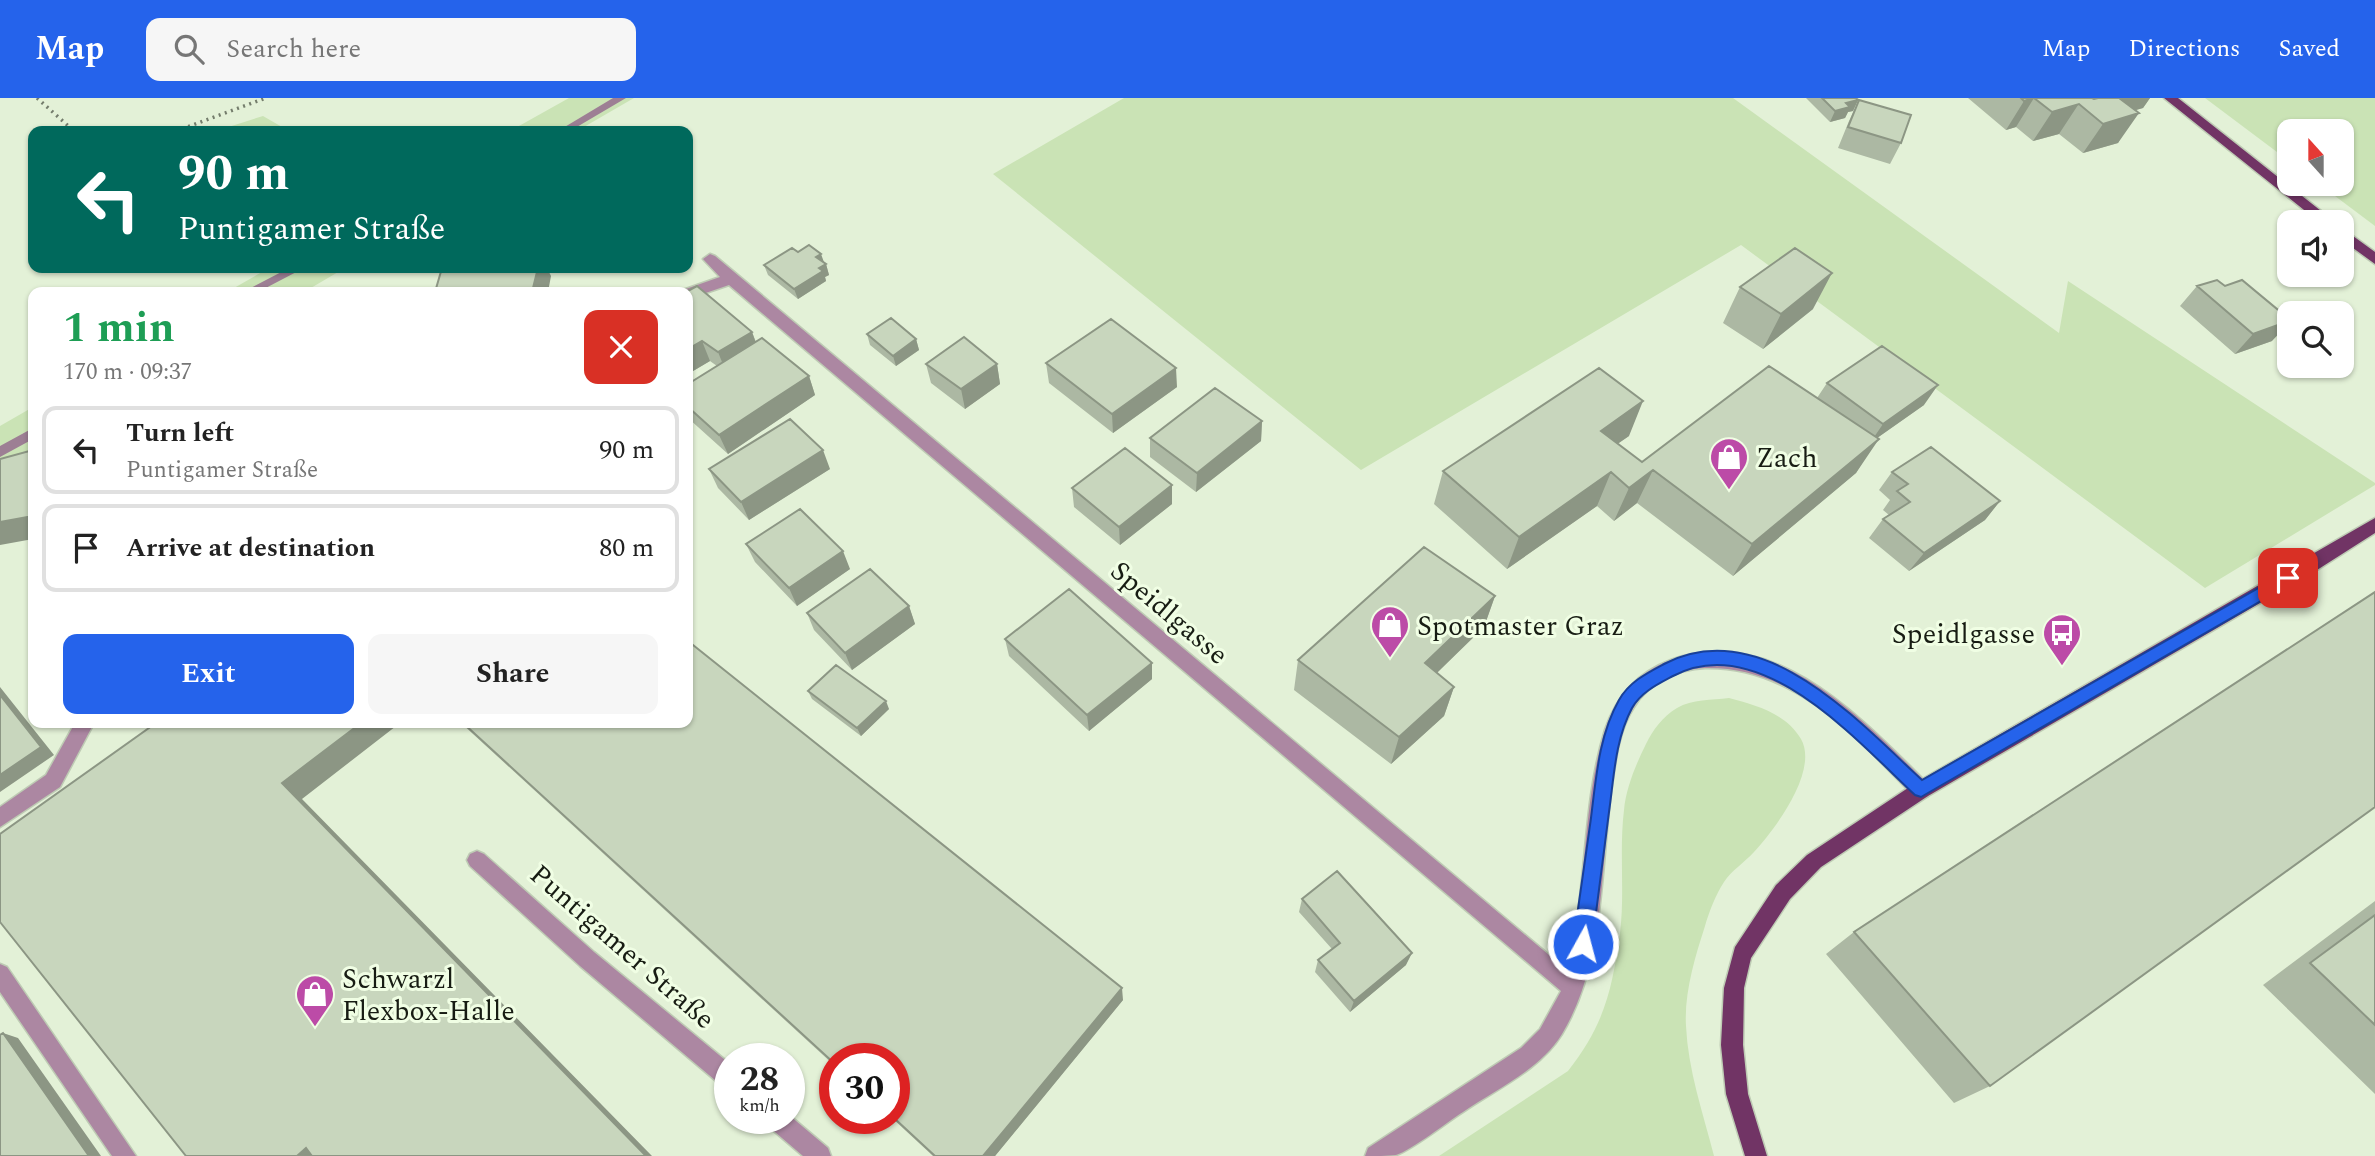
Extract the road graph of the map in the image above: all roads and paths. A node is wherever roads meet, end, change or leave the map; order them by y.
1 (37, 98) edge
2 (266, 98) edge
3 (2170, 98) edge
4 (68, 126) edge
5 (190, 126) edge
6 (2313, 210) edge
7 (2354, 242) edge
8 (710, 259) dead end
9 (2375, 259) edge
10 (731, 279) junction
11 (693, 292) edge
12 (2375, 524) edge
13 (82, 728) edge
14 (1921, 790) junction
15 (0, 818) edge
16 (477, 860) dead end
17 (0, 974) edge
18 (1573, 988) junction
19 (714, 1065) edge
20 (795, 1134) edge
21 (125, 1156) edge
22 (820, 1156) edge
23 (1376, 1156) edge
24 (1756, 1156) edge

1 - 4 path
2 - 5 path
3 - 6 main road
7 - 9 main road
8 - 10 street, Speidlgasse
10 - 11 street
10 - 18 street, Speidlgasse
12 - 14 main road
13 - 15 street
14 - 18 street
14 - 24 main road
16 - 19 street, Puntigamer Straße
17 - 21 street
18 - 23 street
20 - 22 street

